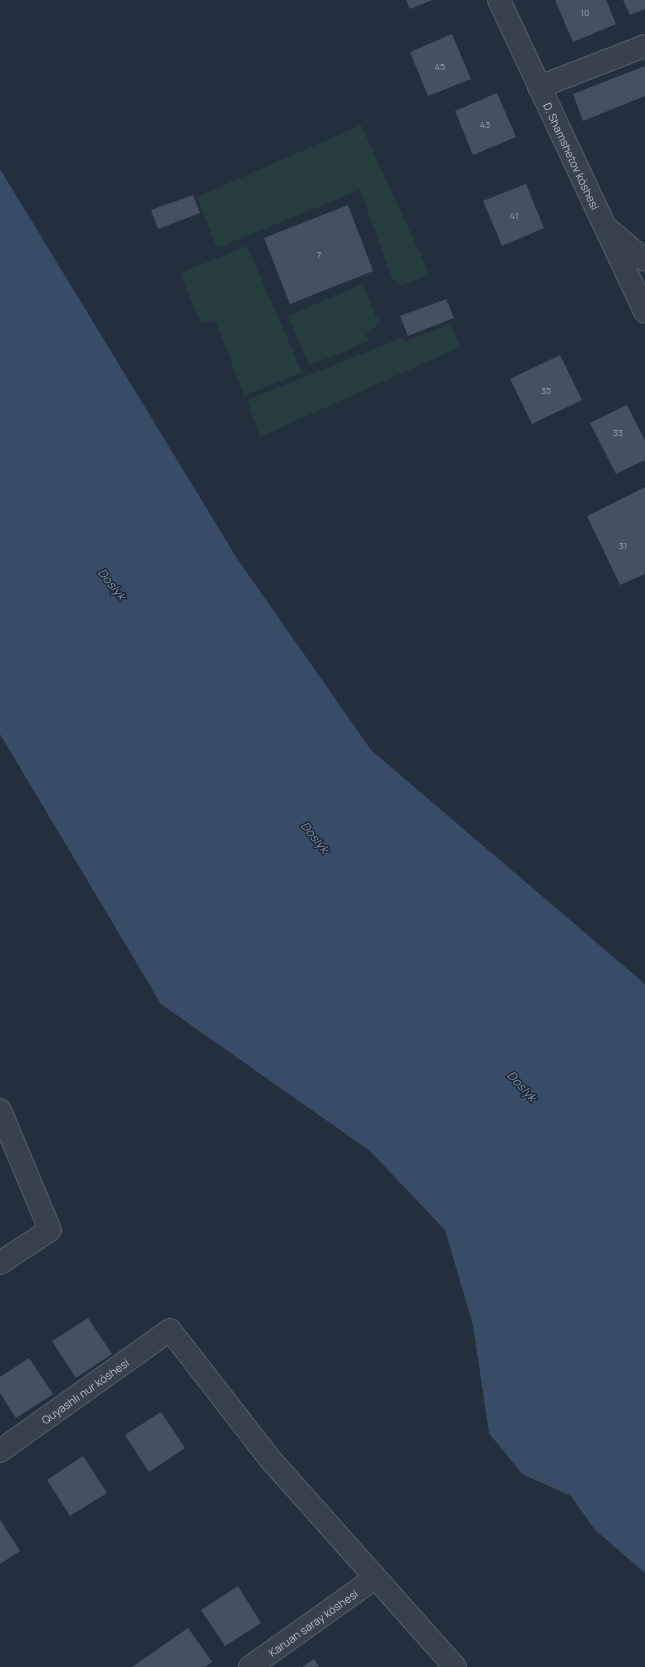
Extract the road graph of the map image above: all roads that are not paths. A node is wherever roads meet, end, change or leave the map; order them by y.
1 (498, 0) edge
2 (645, 46) edge
3 (539, 87) junction
4 (604, 226) junction
5 (645, 260) edge
6 (645, 312) edge
7 (0, 1110) edge
8 (0, 1263) edge
9 (0, 1451) edge
10 (375, 1578) junction
11 (250, 1667) edge
12 (455, 1667) edge

1 - 3 street, D. Shamshetov kóshesi
2 - 3 street
3 - 4 street, D. Shamshetov kóshesi
4 - 5 street
4 - 6 street, D. Shamshetov kóshesi
7 - 8 street
9 - 10 street, Quyashlı nur kóshesi
10 - 11 street, Karuan saray kóshesi
10 - 12 street

